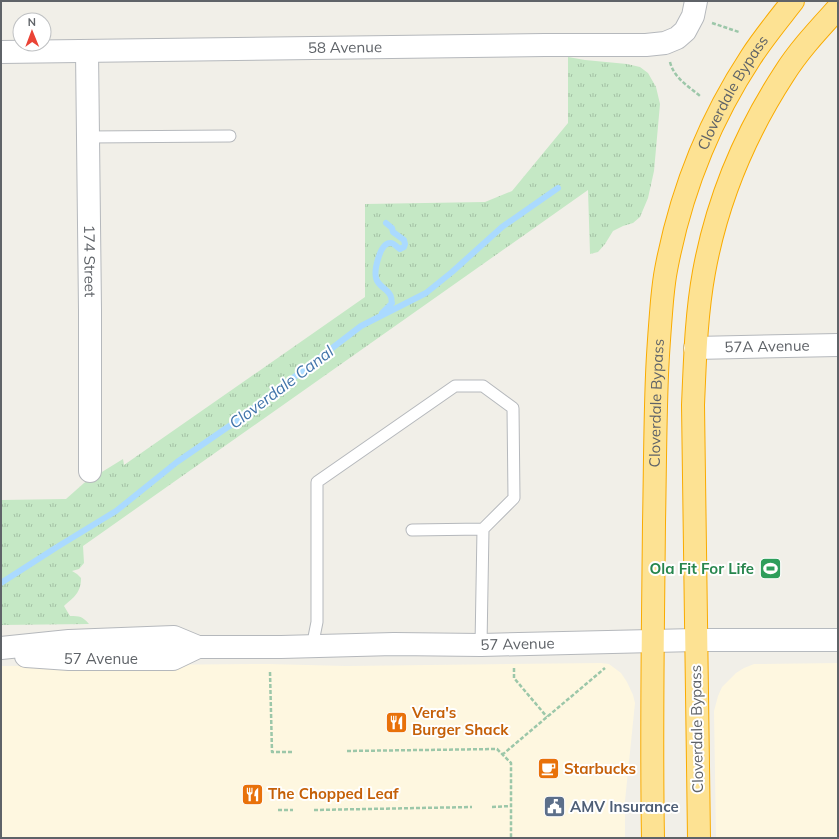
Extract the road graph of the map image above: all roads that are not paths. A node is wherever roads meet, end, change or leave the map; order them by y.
1 (696, 1) edge
2 (793, 1) edge
3 (838, 8) edge
4 (87, 51) junction
5 (1, 52) edge
6 (230, 136) dead end
7 (88, 137) junction
8 (838, 345) edge
9 (695, 348) junction
10 (90, 471) dead end
11 (483, 529) junction
12 (412, 530) dead end
13 (696, 640) junction
14 (838, 640) edge
15 (653, 641) junction
16 (481, 645) junction
17 (198, 647) junction
18 (312, 647) junction
19 (1, 648) edge
20 (1, 654) edge
21 (653, 838) edge
22 (699, 838) edge

1 - 4 street, 58 Avenue
2 - 15 highway, Cloverdale Bypass
3 - 9 highway, Cloverdale Bypass
4 - 5 street, 58 Avenue
4 - 7 street, 174 Street
6 - 7 lane
7 - 10 street, 174 Street
8 - 9 street, 57A Avenue
9 - 13 highway, Cloverdale Bypass
11 - 12 lane
11 - 16 lane
11 - 18 lane
13 - 14 street, 57 Avenue
13 - 15 street, 57 Avenue
13 - 22 highway, Cloverdale Bypass
15 - 16 street, 57 Avenue
15 - 21 highway, Cloverdale Bypass
16 - 18 street, 57 Avenue
17 - 18 street, 57 Avenue
17 - 19 street, 57 Avenue
17 - 20 street, 57 Avenue

